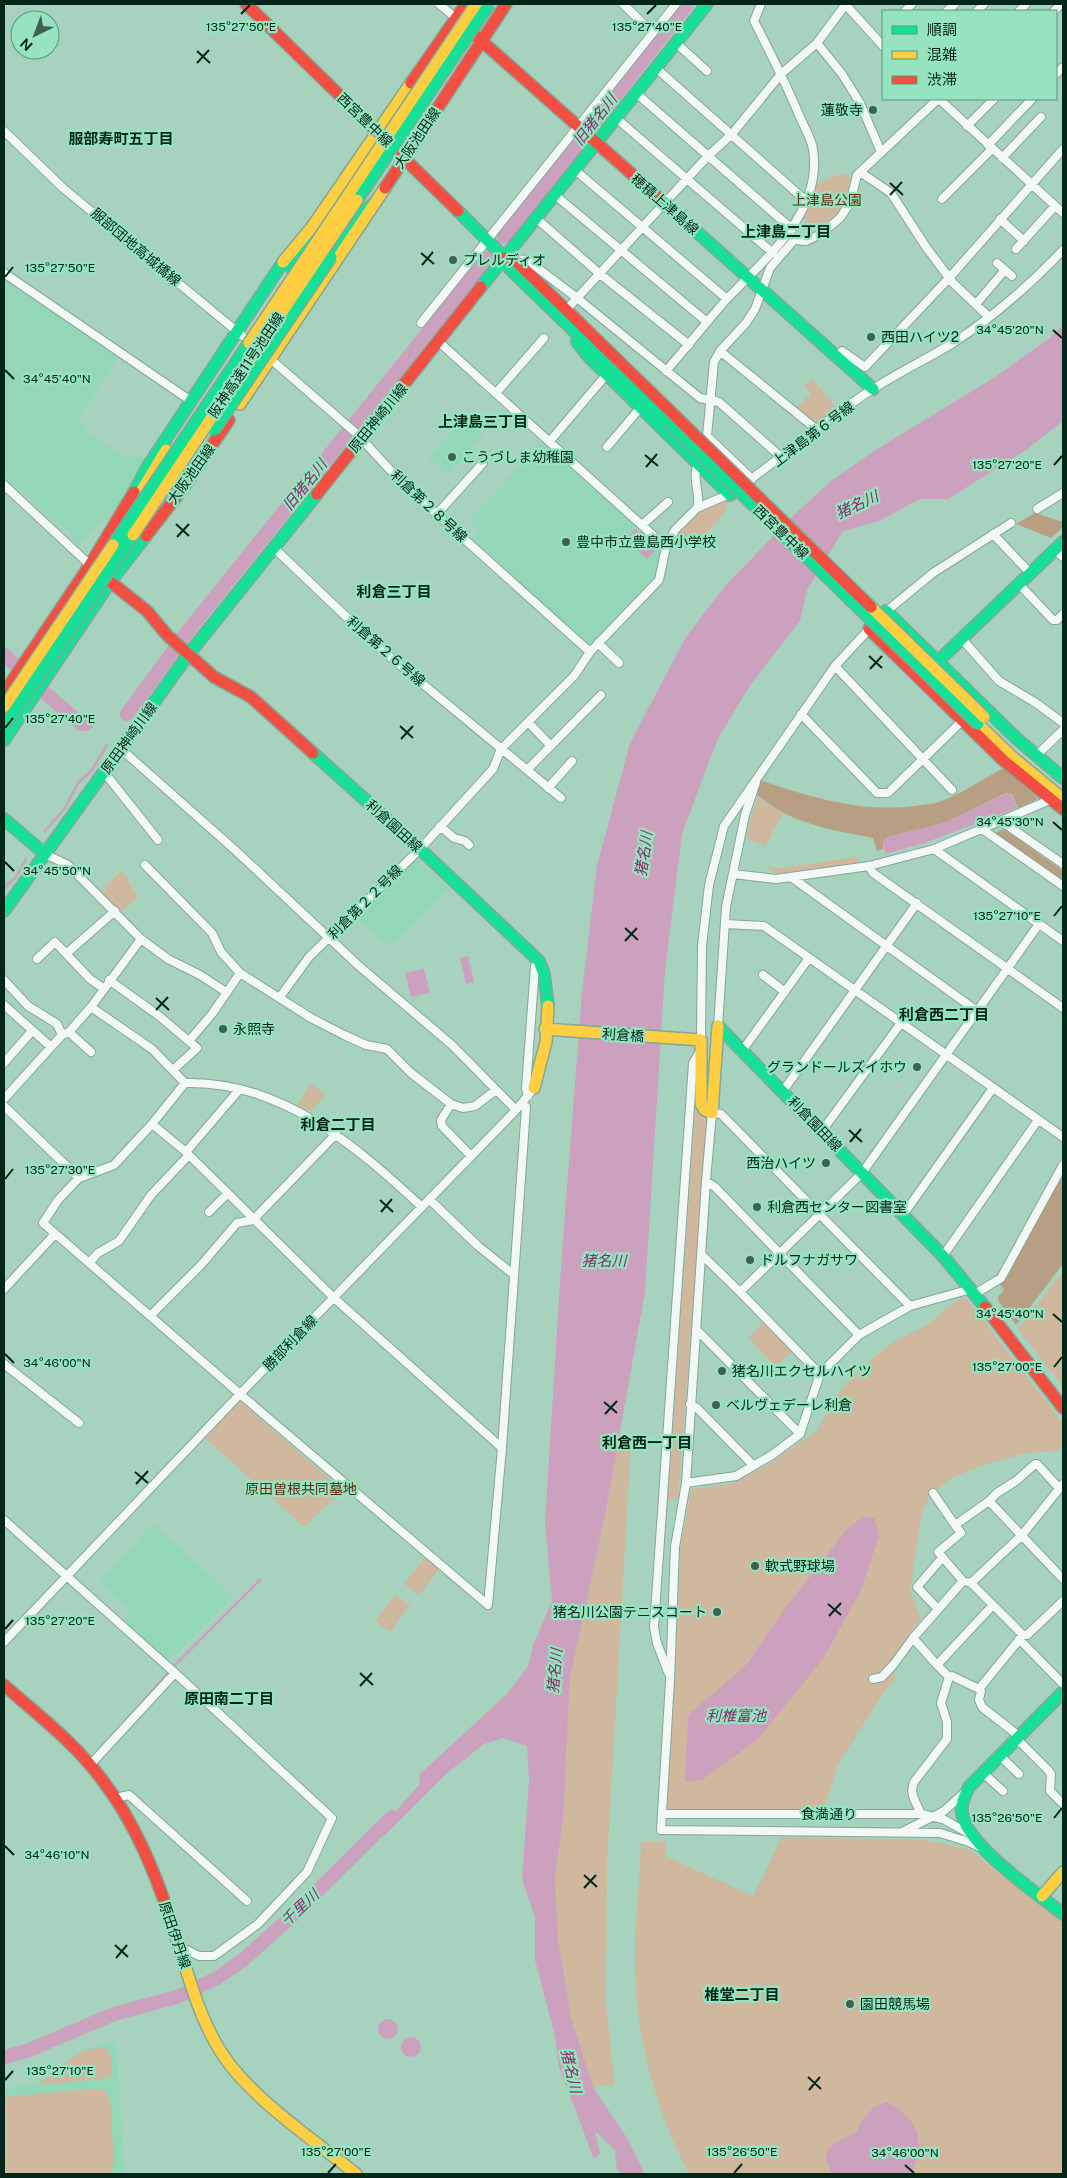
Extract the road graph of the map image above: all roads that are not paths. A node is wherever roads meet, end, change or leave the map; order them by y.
1 (246, 4) edge
2 (439, 4) edge
3 (466, 4) edge
4 (476, 4) edge
5 (489, 4) edge
6 (506, 4) edge
7 (623, 4) edge
8 (676, 4) edge
9 (706, 4) edge
10 (761, 4) edge
11 (845, 4) edge
12 (456, 18) junction
13 (652, 33) junction
14 (882, 33) edge
15 (876, 39) junction
16 (482, 41) junction
17 (676, 43) junction
18 (818, 43) junction
19 (882, 45) edge
20 (656, 68) junction
21 (1062, 68) dead end
22 (707, 71) dead end
23 (1057, 73) edge
24 (781, 74) junction
25 (636, 93) junction
26 (937, 100) edge
27 (939, 100) edge
28 (993, 100) edge
29 (1031, 100) edge
30 (1041, 117) dead end
31 (616, 118) junction
32 (968, 126) junction
33 (579, 128) junction
34 (4, 131) edge
35 (376, 132) junction
36 (732, 134) junction
37 (593, 141) junction
38 (990, 147) junction
39 (1063, 149) edge
40 (881, 152) junction
41 (708, 156) junction
42 (404, 158) junction
43 (1002, 158) junction
44 (575, 170) junction
45 (860, 172) junction
46 (686, 179) junction
47 (1030, 184) junction
48 (555, 195) junction
49 (942, 199) dead end
50 (805, 200) junction
51 (374, 203) junction
52 (665, 204) junction
53 (1055, 206) junction
54 (1063, 213) edge
55 (537, 219) junction
56 (1000, 219) junction
57 (312, 227) junction
58 (642, 228) junction
59 (792, 229) junction
60 (488, 240) junction
61 (1024, 241) junction
62 (1016, 249) dead end
63 (1063, 250) edge
64 (621, 252) junction
65 (773, 253) junction
66 (505, 258) junction
67 (997, 263) dead end
68 (1005, 270) junction
69 (4, 274) edge
70 (600, 274) junction
71 (1012, 276) dead end
72 (749, 277) junction
73 (950, 277) junction
74 (762, 290) junction
75 (577, 298) junction
76 (727, 300) junction
77 (976, 304) junction
78 (566, 310) junction
79 (989, 317) junction
80 (707, 322) junction
81 (421, 323) dead end
82 (571, 327) junction
83 (237, 332) junction
84 (544, 338) dead end
85 (439, 342) junction
86 (688, 345) junction
87 (720, 351) junction
88 (836, 356) junction
89 (270, 359) junction
90 (666, 371) junction
91 (607, 374) junction
92 (873, 389) junction
93 (496, 392) junction
94 (711, 400) junction
95 (191, 401) junction
96 (640, 407) junction
97 (671, 419) junction
98 (816, 429) junction
99 (359, 436) junction
100 (550, 441) junction
101 (607, 447) dead end
102 (781, 457) junction
103 (483, 463) dead end
104 (698, 463) junction
105 (752, 479) junction
106 (4, 485) edge
107 (1063, 493) edge
108 (730, 495) junction
109 (668, 502) dead end
110 (696, 508) junction
111 (1037, 509) dead end
112 (436, 515) junction
113 (1011, 523) dead end
114 (642, 525) junction
115 (993, 534) junction
116 (666, 547) junction
117 (274, 548) junction
118 (1060, 550) edge
119 (108, 552) junction
120 (90, 566) junction
121 (1030, 574) junction
122 (110, 582) junction
123 (1019, 584) junction
124 (98, 587) junction
125 (886, 611) junction
126 (1063, 614) edge
127 (870, 629) junction
128 (962, 639) junction
129 (598, 644) junction
130 (590, 652) junction
131 (185, 653) junction
132 (938, 662) junction
133 (619, 663) dead end
134 (835, 666) junction
135 (920, 678) junction
136 (4, 693) edge
137 (600, 695) dead end
138 (4, 707) edge
139 (801, 714) junction
140 (963, 720) junction
141 (981, 720) junction
142 (529, 723) junction
143 (1063, 724) edge
144 (4, 727) edge
145 (1063, 730) edge
146 (4, 740) edge
147 (551, 746) junction
148 (121, 749) junction
149 (502, 749) junction
150 (1036, 756) junction
151 (923, 759) junction
152 (572, 761) dead end
153 (529, 768) dead end
154 (104, 772) junction
155 (759, 773) junction
156 (1063, 778) edge
157 (1063, 787) edge
158 (548, 788) junction
159 (952, 790) dead end
160 (561, 798) dead end
161 (1063, 799) edge
162 (1050, 800) junction
163 (1063, 809) edge
164 (4, 819) edge
165 (1001, 821) junction
166 (440, 826) junction
167 (982, 829) junction
168 (158, 840) dead end
169 (469, 845) dead end
170 (420, 849) junction
171 (934, 849) junction
172 (45, 854) junction
173 (145, 864) dead end
174 (1063, 864) edge
175 (869, 866) junction
176 (733, 874) junction
177 (790, 877) junction
178 (1063, 886) edge
179 (917, 903) junction
180 (4, 911) edge
181 (115, 911) junction
182 (725, 924) junction
183 (1039, 924) junction
184 (330, 938) junction
185 (140, 939) junction
186 (1063, 941) edge
187 (886, 946) junction
188 (66, 954) junction
189 (809, 958) junction
190 (37, 959) dead end
191 (539, 961) junction
192 (1008, 968) junction
193 (240, 973) junction
194 (763, 975) dead end
195 (4, 980) edge
196 (109, 980) junction
197 (103, 988) junction
198 (855, 990) junction
199 (226, 992) junction
200 (785, 992) junction
201 (280, 997) junction
202 (4, 1005) edge
203 (91, 1007) junction
204 (1063, 1008) edge
205 (977, 1011) junction
206 (901, 1023) junction
207 (718, 1026) junction
208 (550, 1029) junction
209 (32, 1031) junction
210 (65, 1033) junction
211 (189, 1041) junction
212 (700, 1046) junction
213 (51, 1047) junction
214 (742, 1051) junction
215 (91, 1052) dead end
216 (946, 1055) junction
217 (4, 1062) edge
218 (173, 1070) junction
219 (185, 1083) junction
220 (993, 1088) junction
221 (238, 1090) junction
222 (496, 1090) junction
223 (783, 1091) junction
224 (529, 1095) junction
225 (4, 1100) edge
226 (451, 1104) junction
227 (4, 1106) edge
228 (516, 1110) junction
229 (712, 1113) junction
230 (1038, 1120) junction
231 (152, 1124) junction
232 (822, 1131) junction
233 (336, 1134) junction
234 (1063, 1137) edge
235 (187, 1154) junction
236 (471, 1156) junction
237 (1063, 1165) edge
238 (862, 1173) junction
239 (79, 1178) junction
240 (706, 1181) junction
241 (227, 1194) junction
242 (429, 1200) junction
243 (422, 1207) junction
244 (209, 1212) dead end
245 (819, 1214) junction
246 (904, 1215) junction
247 (253, 1220) junction
248 (55, 1234) junction
249 (780, 1253) junction
250 (701, 1254) junction
251 (943, 1256) junction
252 (89, 1263) junction
253 (513, 1274) junction
254 (4, 1289) edge
255 (740, 1292) junction
256 (973, 1292) junction
257 (334, 1298) junction
258 (910, 1306) junction
259 (150, 1316) junction
260 (696, 1329) junction
261 (860, 1335) junction
262 (4, 1364) edge
263 (820, 1374) junction
264 (240, 1394) junction
265 (690, 1404) junction
266 (1063, 1408) edge
267 (80, 1424) dead end
268 (800, 1434) junction
269 (502, 1448) junction
270 (753, 1465) junction
271 (686, 1483) junction
272 (1061, 1486) edge
273 (933, 1493) dead end
274 (989, 1501) junction
275 (4, 1520) edge
276 (955, 1525) junction
277 (1022, 1535) junction
278 (942, 1558) junction
279 (66, 1576) junction
280 (1063, 1579) edge
281 (967, 1582) junction
282 (1063, 1601) edge
283 (992, 1606) junction
284 (938, 1608) junction
285 (1021, 1637) junction
286 (913, 1638) junction
287 (4, 1642) edge
288 (937, 1665) junction
289 (175, 1673) junction
290 (949, 1677) junction
291 (873, 1679) dead end
292 (670, 1681) junction
293 (1063, 1684) edge
294 (4, 1685) edge
295 (979, 1689) junction
296 (1063, 1692) edge
297 (1018, 1738) junction
298 (1000, 1756) junction
299 (90, 1765) junction
300 (983, 1773) junction
301 (1019, 1774) dead end
302 (1003, 1791) dead end
303 (966, 1792) junction
304 (116, 1798) junction
305 (1063, 1804) edge
306 (662, 1814) junction
307 (921, 1814) junction
308 (934, 1817) junction
309 (902, 1832) junction
310 (970, 1834) junction
311 (983, 1850) junction
312 (1063, 1872) edge
313 (1042, 1896) junction
314 (247, 1901) dead end
315 (1063, 1914) edge
316 (179, 1946) junction
317 (356, 2174) edge

1 - 35 main road, 西宮豊中線
2 - 12 street
3 - 12 main road
4 - 119 main road, 阪神高速11号池田線, bridge
5 - 124 main road, 阪神高速11号池田線, bridge
6 - 16 main road, 大阪池田線
7 - 13 street
8 - 13 street
9 - 17 main road, 原田神崎川線
10 - 24 street
11 - 15 street
11 - 18 street
12 - 16 main road, 穂積上津島線
12 - 35 main road
13 - 33 street
14 - 15 street
15 - 19 street
16 - 33 main road, 穂積上津島線
16 - 42 main road, 大阪池田線
17 - 20 main road, 原田神崎川線
17 - 22 street
18 - 24 street
18 - 40 street
20 - 25 main road, 原田神崎川線
20 - 36 street
21 - 23 street
24 - 36 street
24 - 50 street
25 - 31 main road, 原田神崎川線
25 - 41 street
26 - 40 street
27 - 32 street
28 - 32 street
29 - 38 street
30 - 43 street
31 - 37 main road, 原田神崎川線
31 - 46 street
32 - 38 street
33 - 37 main road, 穂積上津島線
33 - 60 street
34 - 83 street, 服部団地高城橋線
35 - 42 main road, 西宮豊中線
35 - 57 main road
36 - 41 street
36 - 50 street
37 - 44 main road, 原田神崎川線
37 - 52 main road, 穂積上津島線
38 - 43 street
38 - 49 street
39 - 47 street
40 - 45 street
41 - 46 street
41 - 59 street
42 - 51 main road, 大阪池田線
42 - 60 main road, 西宮豊中線
43 - 47 street
44 - 48 main road, 原田神崎川線
44 - 58 street
45 - 73 street
45 - 74 street
46 - 52 street
46 - 65 street
47 - 53 street
47 - 56 street
48 - 55 main road, 原田神崎川線
48 - 64 street
50 - 59 street
51 - 89 main road, 大阪池田線
51 - 124 main road, bridge
52 - 58 street
52 - 72 main road, 穂積上津島線
53 - 54 street
53 - 61 street
55 - 66 main road, 原田神崎川線
55 - 70 street
56 - 61 street
56 - 73 street
57 - 83 main road
57 - 119 main road, bridge
58 - 64 street
58 - 76 street
59 - 65 street
60 - 66 main road, 西宮豊中線
60 - 81 street
61 - 62 street
63 - 79 street, 上津島第６号線
64 - 70 street
64 - 80 street
65 - 72 street
66 - 75 street
66 - 78 main road, 西宮豊中線
66 - 82 main road, 西宮豊中線
66 - 85 main road, 原田神崎川線
67 - 68 street
68 - 71 street
68 - 77 street
69 - 95 street
70 - 75 street
70 - 86 street
72 - 74 main road, 穂積上津島線
72 - 76 street
73 - 77 street
73 - 88 street
74 - 87 street
74 - 88 main road, 穂積上津島線
75 - 78 street
75 - 90 street
76 - 80 street
77 - 79 street
78 - 97 main road, 西宮豊中線
79 - 92 street, 上津島第６号線
80 - 86 street
82 - 91 main road
82 - 97 main road, 西宮豊中線
83 - 89 street, 服部団地高城橋線
83 - 95 main road
84 - 93 street
85 - 93 street
85 - 99 main road, 原田神崎川線
86 - 90 street
87 - 94 street
87 - 98 street
88 - 92 main road, 穂積上津島線
89 - 99 street, 利倉第２８号線
89 - 122 main road, 大阪池田線
90 - 94 street
91 - 96 main road
91 - 100 street
92 - 98 street, 上津島第６号線
93 - 100 street
94 - 102 street
94 - 105 street
95 - 120 main road
96 - 101 street
96 - 104 main road
97 - 141 main road, 西宮豊中線, bridge
98 - 102 street, 上津島第６号線
99 - 112 street, 利倉第２８号線
99 - 117 main road, 原田神崎川線
100 - 114 street
102 - 105 street, 上津島第６号線
103 - 112 street
104 - 108 main road
104 - 110 street
105 - 108 street, 上津島第６号線
106 - 120 street
107 - 111 street
108 - 110 street, 上津島第６号線
109 - 114 street
110 - 116 street
112 - 130 street, 利倉第２８号線
113 - 115 street
114 - 116 street
115 - 121 street
115 - 125 street
116 - 129 street, 利倉第２２号線
117 - 131 main road, 原田神崎川線
117 - 149 street, 利倉第２６号線
118 - 121 main road
119 - 138 main road, 阪神高速11号池田線, bridge
120 - 122 main road, 利倉園田線
120 - 136 main road
121 - 123 main road
122 - 131 main road, 利倉園田線
122 - 146 main road, 大阪池田線
123 - 126 street
123 - 128 main road
124 - 144 main road, 阪神高速11号池田線, bridge
125 - 127 street
125 - 132 main road
127 - 134 street
127 - 135 main road
128 - 132 main road
128 - 143 street
129 - 130 street, 利倉第２２号線
129 - 133 street
130 - 142 street, 利倉第２２号線
131 - 148 main road, 原田神崎川線
131 - 170 main road, 利倉園田線
132 - 135 main road
132 - 150 main road
134 - 139 street
134 - 151 street
135 - 140 main road
137 - 147 street
139 - 151 street
139 - 155 street
140 - 151 street
140 - 162 main road
141 - 157 main road, 西宮豊中線
141 - 161 main road, 西宮豊中線
142 - 147 street
142 - 149 street, 利倉第２２号線
145 - 150 street
147 - 153 street
148 - 154 main road, 原田神崎川線
148 - 184 street
149 - 158 street, 利倉第２６号線
149 - 166 street, 利倉第２２号線
150 - 156 main road
151 - 159 street
152 - 158 street
154 - 168 street
154 - 172 main road, 原田神崎川線
155 - 176 street
155 - 212 street
158 - 160 street, 利倉第２６号線
162 - 163 main road
162 - 165 street
164 - 172 main road
165 - 167 street
165 - 174 street
166 - 169 street
166 - 170 street, 利倉第２２号線
167 - 171 street
167 - 178 street
170 - 184 street, 利倉第２２号線
170 - 191 main road, 利倉園田線
171 - 175 street
171 - 183 street
172 - 180 main road, 原田神崎川線
172 - 181 street
173 - 193 street
175 - 177 street
175 - 179 street
176 - 177 street
176 - 182 street
177 - 187 street
179 - 187 street
179 - 192 street
181 - 185 street
181 - 188 street
182 - 189 street
182 - 207 street
183 - 186 street
183 - 192 street
184 - 201 street, 利倉第２２号線
184 - 222 street
185 - 196 street
185 - 199 street
187 - 198 street
187 - 205 street
188 - 190 street
188 - 197 street
189 - 198 street
189 - 200 street
191 - 208 main road, 利倉園田線
191 - 224 street
192 - 204 street
192 - 205 street
193 - 199 street
193 - 201 street
194 - 200 street
195 - 210 street
196 - 197 street
196 - 211 street
197 - 203 street
198 - 206 street
198 - 223 street
199 - 211 street
200 - 214 street
201 - 226 street
202 - 209 street
203 - 210 street
203 - 218 street
205 - 216 street
206 - 216 street
206 - 232 street
207 - 214 main road, 利倉園田線
207 - 229 main road
208 - 212 main road, 利倉橋
208 - 224 main road, 勝部利倉線
209 - 213 street
209 - 217 street
210 - 213 street
210 - 215 street
211 - 218 street
212 - 229 main road
212 - 292 street
213 - 225 street
214 - 223 main road, 利倉園田線
216 - 220 street
216 - 238 street
218 - 219 street
219 - 221 street
219 - 231 street
220 - 230 street
220 - 246 street
221 - 233 street
221 - 235 street
222 - 226 street
222 - 228 street
223 - 232 main road, 利倉園田線
224 - 228 street, 勝部利倉線
224 - 253 street
226 - 236 street
227 - 239 street
228 - 236 street, 勝部利倉線
229 - 240 street
229 - 245 street
230 - 234 street
230 - 251 street
231 - 235 street
231 - 239 street
232 - 238 main road, 利倉園田線
233 - 243 street
233 - 247 street
235 - 241 street
235 - 252 street
236 - 242 street, 勝部利倉線
237 - 256 street
238 - 245 street
238 - 246 main road, 利倉園田線
239 - 248 street
240 - 249 street
240 - 250 street
241 - 244 street
241 - 247 street
242 - 243 street, 勝部利倉線
242 - 253 street
243 - 257 street, 勝部利倉線
245 - 249 street
245 - 258 street
246 - 251 main road, 利倉園田線
247 - 257 street
247 - 259 street
248 - 252 street
248 - 254 street
249 - 255 street
249 - 261 street
250 - 255 street
250 - 260 street
251 - 256 main road, 利倉園田線
252 - 259 street
253 - 269 street
255 - 263 street
256 - 258 street
256 - 266 main road, 利倉園田線
257 - 264 street, 勝部利倉線
257 - 269 street
258 - 261 street
259 - 264 street
260 - 265 street
260 - 268 street
261 - 263 street
262 - 267 street
263 - 268 street
264 - 269 street
264 - 279 street, 勝部利倉線
265 - 270 street
265 - 271 street
268 - 270 street
270 - 271 street
271 - 292 street
272 - 274 street
272 - 277 street
273 - 276 street
274 - 276 street
274 - 277 street
275 - 279 street
276 - 278 street
277 - 280 street
277 - 281 street
278 - 281 street
278 - 284 street
279 - 287 street, 勝部利倉線
279 - 289 street
281 - 283 street
281 - 284 street
282 - 285 street
283 - 285 street
283 - 288 street
284 - 286 street
285 - 293 street
285 - 295 street
286 - 288 street
286 - 291 street
288 - 290 street
289 - 299 street
289 - 316 street
290 - 295 street
290 - 307 street
292 - 306 street
294 - 299 main road, 原田伊丹線
295 - 297 street
296 - 297 main road
297 - 298 main road
297 - 305 street
298 - 300 main road
298 - 301 street
299 - 304 main road, 原田伊丹線
300 - 302 street
300 - 303 main road
303 - 308 street
303 - 310 main road
304 - 314 street
304 - 316 main road, 原田伊丹線
306 - 307 street, 食満通り
306 - 309 street, 食満通り
307 - 308 street, 食満通り
308 - 309 street
308 - 310 street, 食満通り
309 - 311 street, 食満通り
310 - 311 main road, 食満通り
311 - 313 main road, 食満通り
312 - 313 main road
313 - 315 main road, 食満通り
316 - 317 main road, 原田伊丹線

